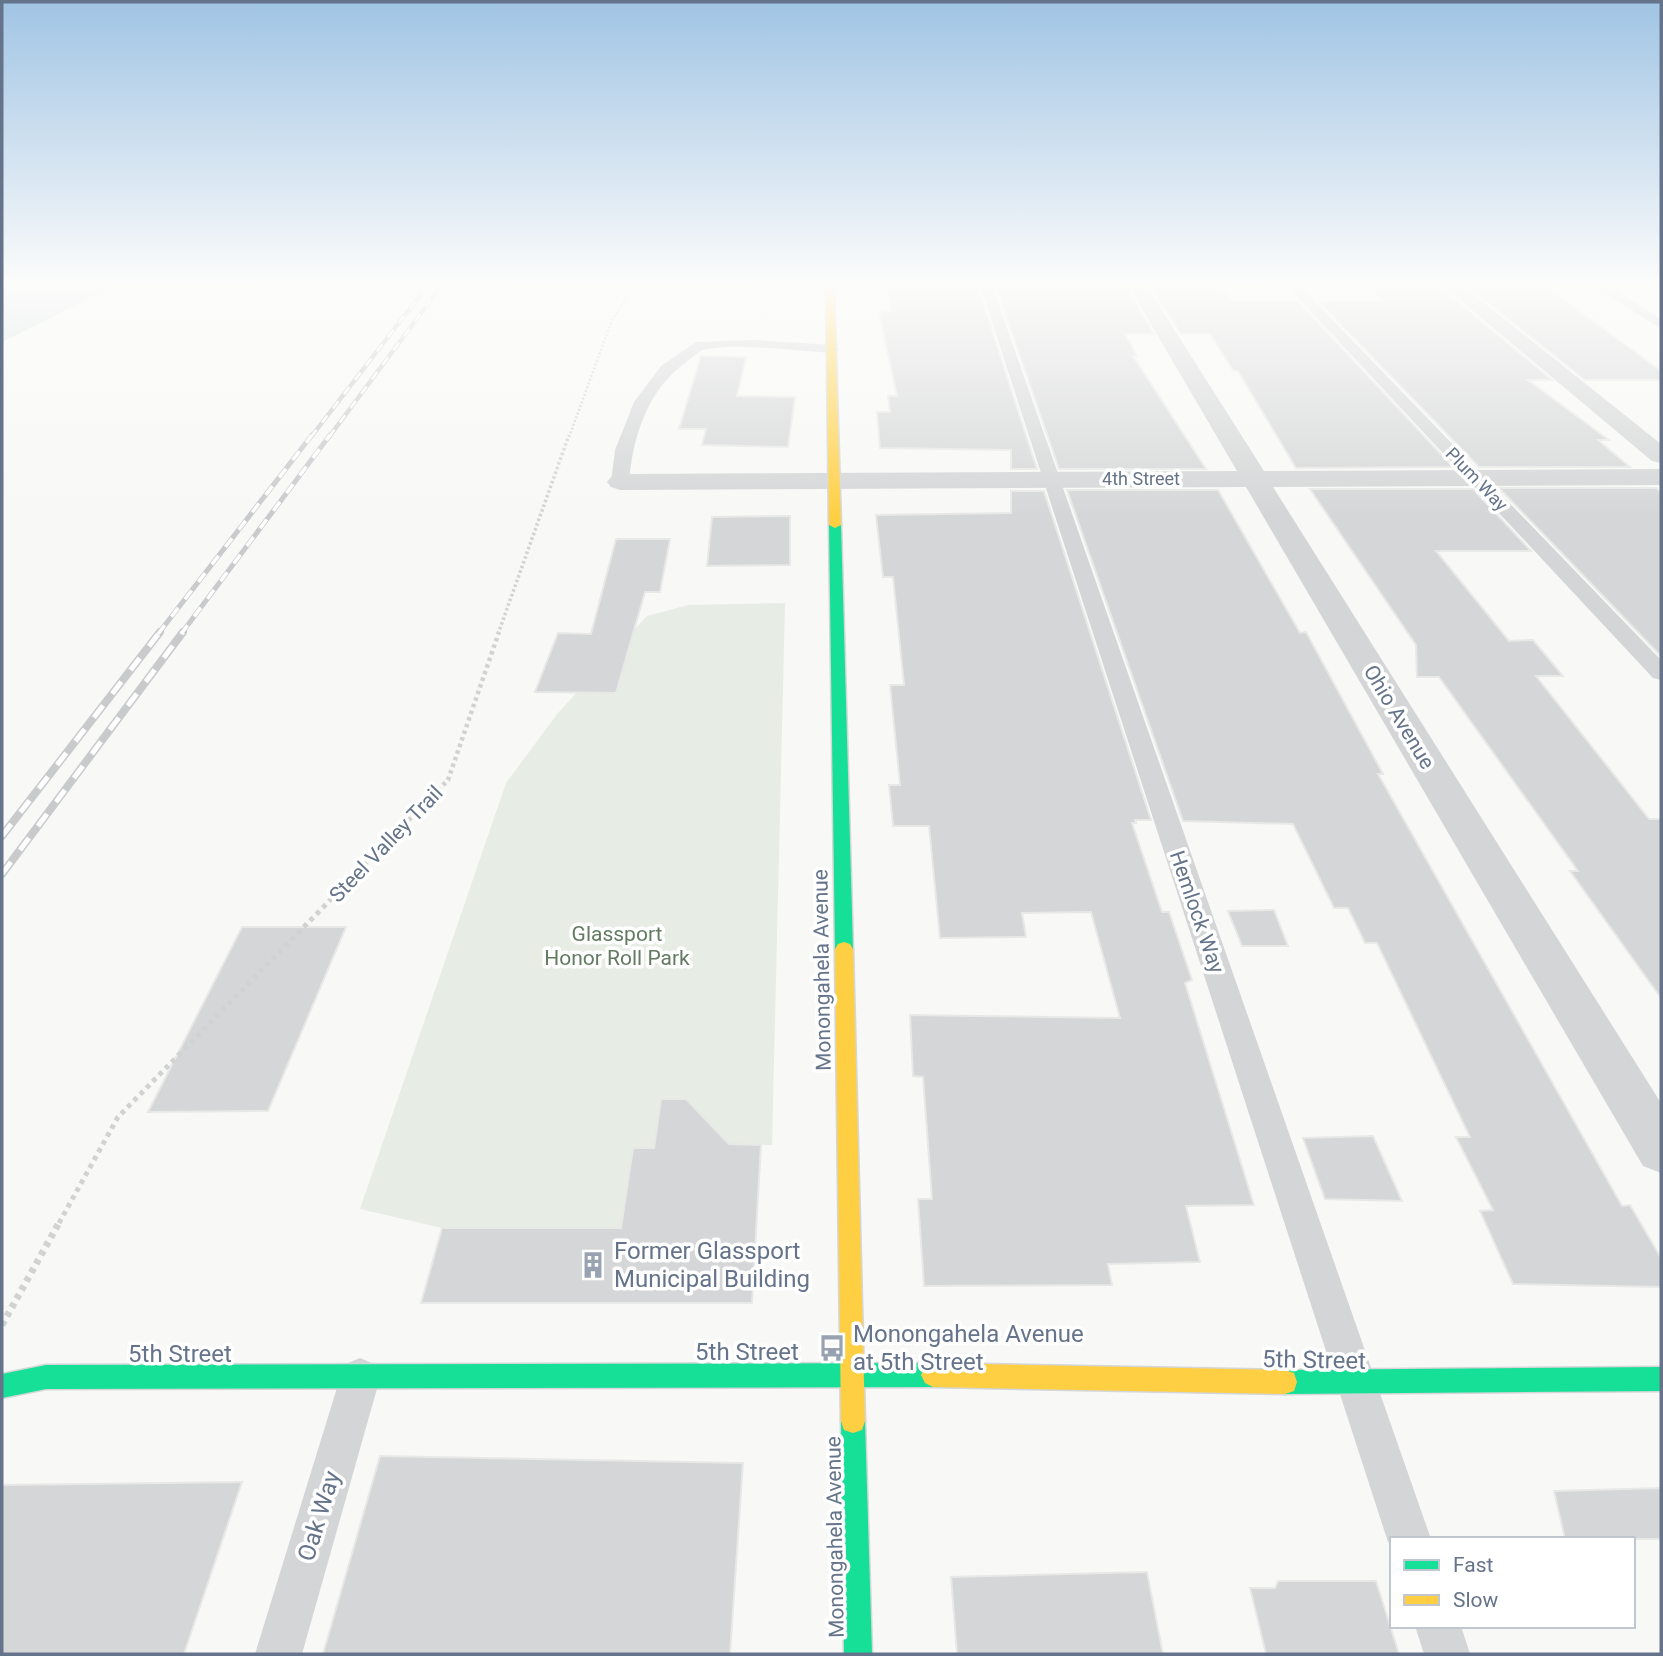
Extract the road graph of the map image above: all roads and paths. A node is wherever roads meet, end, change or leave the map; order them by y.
1 (596, 362) edge
2 (676, 362) edge
3 (832, 362) edge
4 (1011, 362) edge
5 (1183, 362) edge
6 (1366, 362) edge
7 (1546, 362) edge
8 (1661, 456) edge
9 (1475, 477) junction
10 (1661, 477) edge
11 (1049, 478) junction
12 (1253, 478) junction
13 (833, 480) junction
14 (620, 482) joint
15 (1661, 673) edge
16 (1661, 1147) edge
17 (2, 1325) edge
18 (852, 1374) junction
19 (360, 1378) junction
20 (1661, 1379) edge
21 (1359, 1384) junction
22 (2, 1386) edge
23 (1408, 1537) edge
24 (1439, 1628) edge
25 (278, 1654) edge
26 (859, 1654) edge
27 (1447, 1654) edge

1 - 17 path, Steel Valley Trail
2 - 14 lane
3 - 13 main road, Monongahela Avenue
4 - 11 lane, Hemlock Way
5 - 12 street, Ohio Avenue
6 - 9 lane, Plum Way
7 - 8 street
9 - 10 street, 4th Street
9 - 12 street, 4th Street
9 - 15 lane, Plum Way
11 - 12 street, 4th Street
11 - 13 street, 4th Street
11 - 21 lane, Hemlock Way
12 - 16 street, Ohio Avenue
13 - 14 street, 4th Street
13 - 18 main road, Monongahela Avenue
18 - 19 main road, 5th Street
18 - 21 main road, 5th Street
18 - 26 main road, Monongahela Avenue
19 - 22 main road, 5th Street
19 - 25 lane, Oak Way
20 - 21 main road, 5th Street
21 - 23 lane, Hemlock Way
24 - 27 lane

